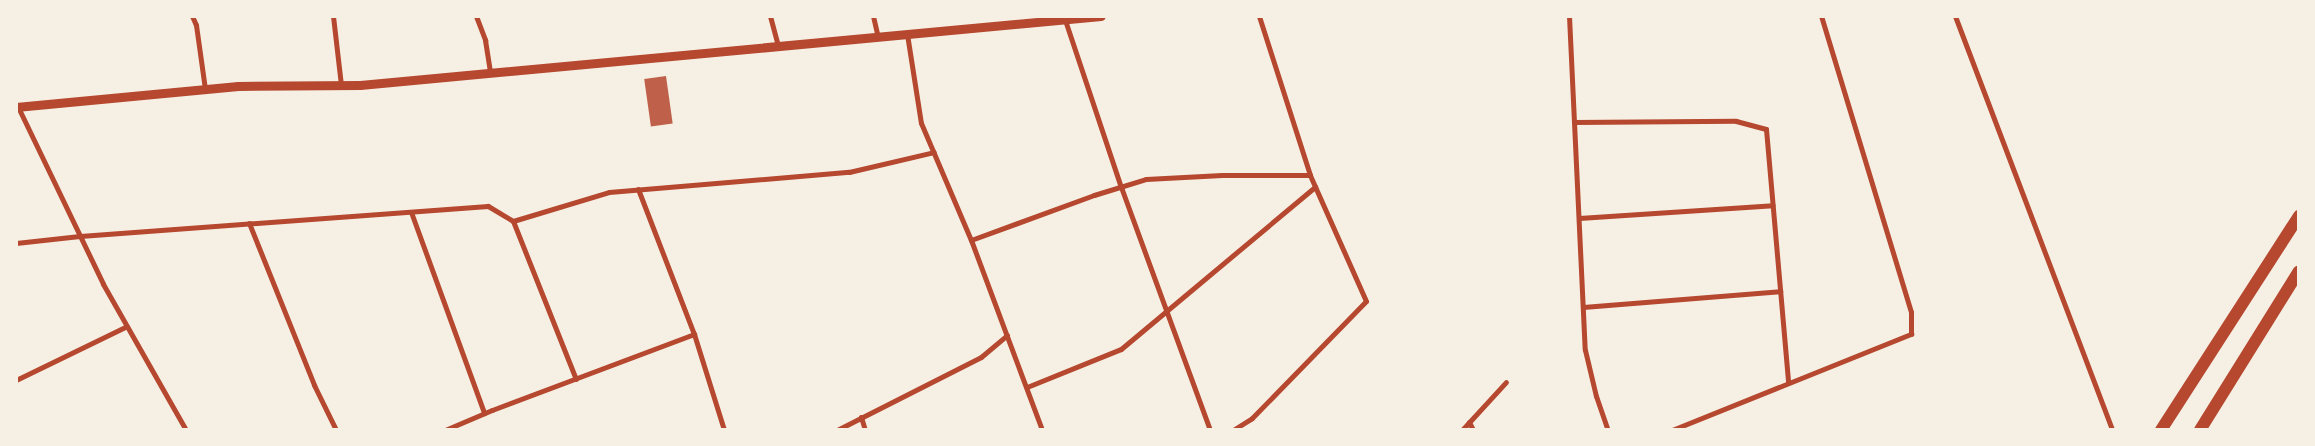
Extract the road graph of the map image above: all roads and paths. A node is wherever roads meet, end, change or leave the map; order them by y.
1 (192, 16) edge
2 (333, 16) edge
3 (476, 16) edge
4 (770, 16) edge
5 (873, 16) edge
6 (1101, 16) edge
7 (1259, 16) edge
8 (1569, 16) edge
9 (1821, 16) edge
10 (1955, 16) edge
11 (1028, 20) edge
12 (1065, 20) junction
13 (907, 34) junction
14 (878, 37) junction
15 (778, 46) junction
16 (490, 73) junction
17 (341, 85) junction
18 (205, 89) junction
19 (17, 107) edge
20 (1574, 122) junction
21 (934, 152) junction
22 (1310, 175) junction
23 (1121, 187) junction
24 (1315, 187) junction
25 (638, 189) junction
26 (1773, 205) junction
27 (411, 212) junction
28 (2299, 216) edge
29 (1579, 218) junction
30 (513, 220) junction
31 (249, 223) junction
32 (80, 236) junction
33 (971, 240) junction
34 (16, 243) edge
35 (2299, 272) edge
36 (1780, 291) junction
37 (1583, 307) junction
38 (1166, 311) junction
39 (127, 326) junction
40 (694, 334) junction
41 (1007, 335) junction
42 (576, 379) junction
43 (16, 380) edge
44 (1506, 382) dead end
45 (1788, 382) junction
46 (1026, 387) junction
47 (484, 413) junction
48 (861, 417) junction
49 (1469, 422) junction
50 (186, 430) edge
51 (336, 430) edge
52 (445, 430) edge
53 (724, 430) edge
54 (837, 430) edge
55 (865, 430) edge
56 (1042, 430) edge
57 (1210, 430) edge
58 (1232, 430) edge
59 (1462, 430) edge
60 (1473, 430) edge
61 (1608, 430) edge
62 (1672, 430) edge
63 (2112, 430) edge
64 (2161, 430) edge
65 (2200, 430) edge

1 - 18 street
2 - 17 street
3 - 16 street
4 - 15 street
5 - 14 street
6 - 12 street
7 - 22 street
8 - 20 street
9 - 45 street
10 - 63 street
11 - 12 street
11 - 13 street
12 - 23 street
13 - 14 street
13 - 21 street
14 - 15 street
15 - 16 street
16 - 17 street
17 - 18 street
18 - 19 street
19 - 32 street
20 - 26 street
20 - 29 street
21 - 25 street
21 - 33 street
22 - 23 street
22 - 24 street
23 - 33 street
23 - 38 street
24 - 38 street
24 - 58 street
25 - 30 street
25 - 40 street
26 - 29 street
26 - 36 street
27 - 30 street
27 - 31 street
27 - 47 street
28 - 64 highway
29 - 37 street
30 - 42 street
31 - 32 street
31 - 51 street
32 - 34 street
32 - 39 street
33 - 41 street
35 - 65 highway
36 - 37 street
36 - 45 street
37 - 61 street
38 - 46 street
38 - 57 street
39 - 43 street
39 - 50 street
40 - 42 street
40 - 53 street
41 - 46 street
41 - 48 street
42 - 47 street
44 - 49 street
45 - 62 street
46 - 56 street
47 - 52 street
48 - 54 street
48 - 55 street
49 - 59 street
49 - 60 street

